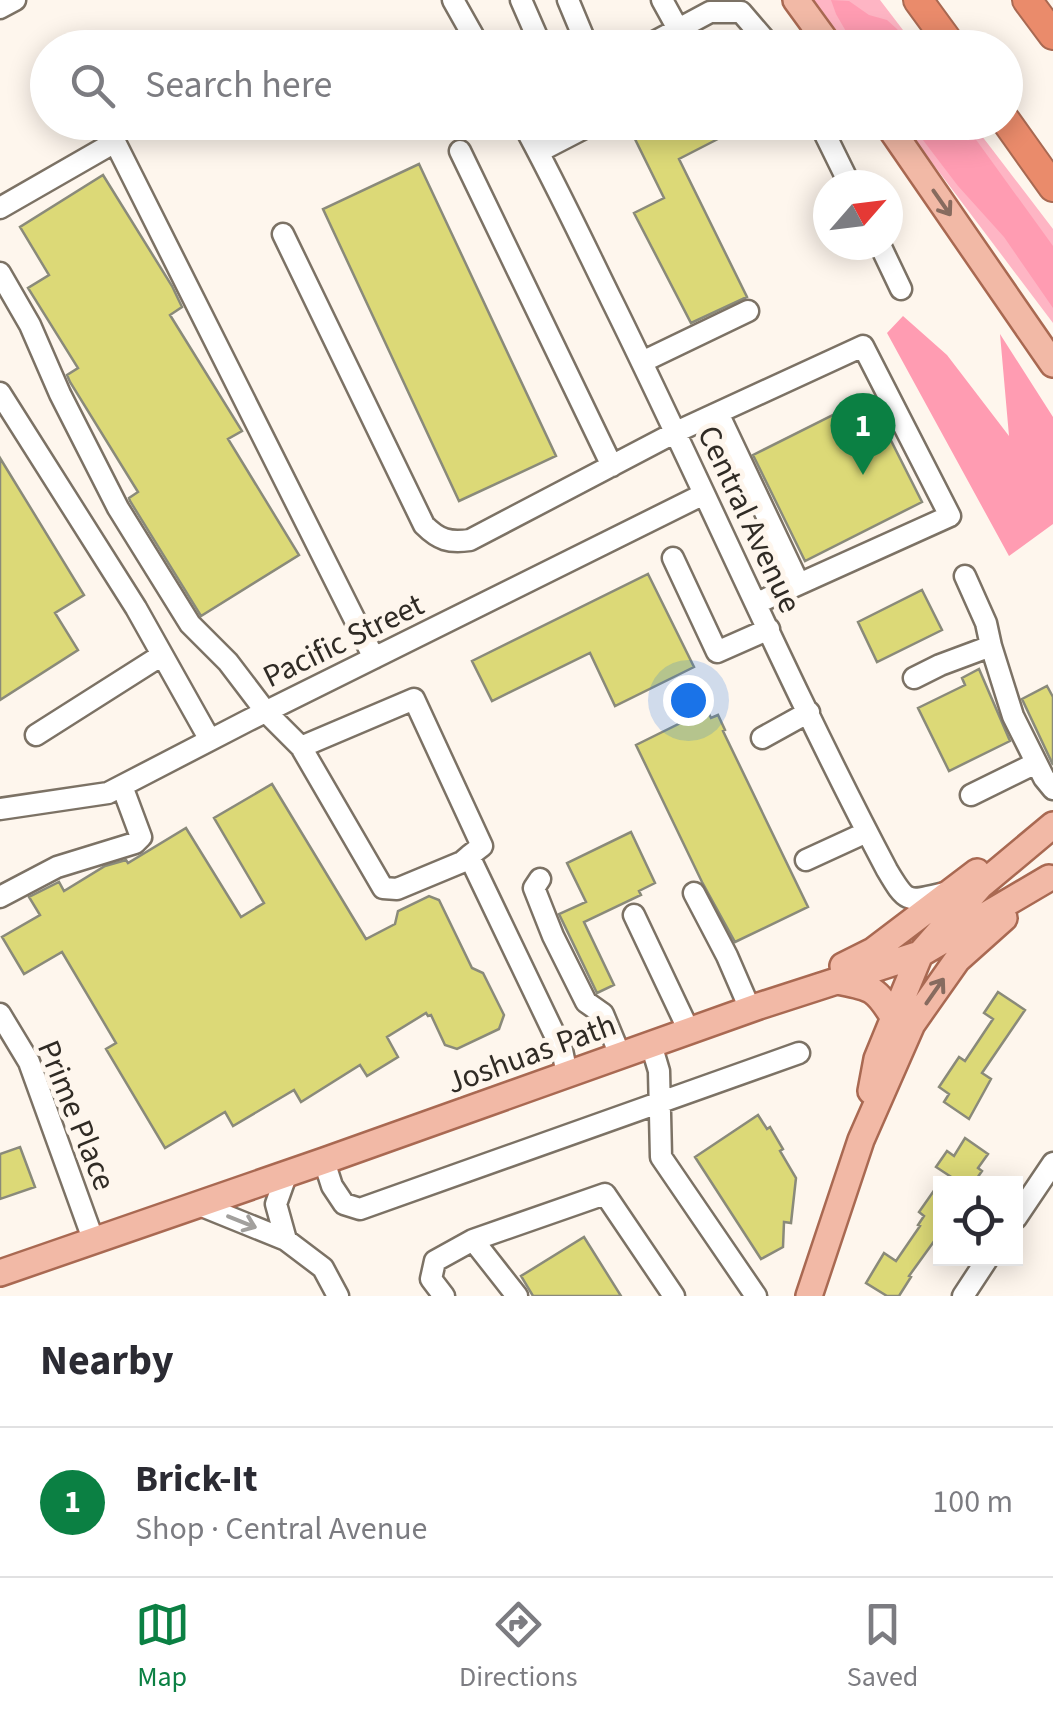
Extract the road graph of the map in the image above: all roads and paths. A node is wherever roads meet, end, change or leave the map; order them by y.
1 (15, 0) edge
2 (454, 0) edge
3 (521, 0) edge
4 (568, 0) edge
5 (662, 0) edge
6 (796, 0) edge
7 (918, 0) edge
8 (1027, 0) edge
9 (1046, 0) edge
10 (0, 8) edge
11 (1053, 17) edge
12 (678, 29) joint
13 (470, 30) edge
14 (534, 30) edge
15 (580, 30) edge
16 (756, 30) edge
17 (818, 30) edge
18 (939, 30) edge
19 (1053, 35) edge
20 (532, 140) edge
21 (561, 140) edge
22 (828, 140) edge
23 (898, 140) edge
24 (1019, 140) edge
25 (460, 151) dead end
26 (538, 152) junction
27 (843, 170) edge
28 (1053, 188) edge
29 (0, 208) edge
30 (283, 234) dead end
31 (888, 260) edge
32 (0, 273) edge
33 (902, 289) dead end
34 (748, 311) dead end
35 (642, 362) junction
36 (1053, 364) edge
37 (0, 393) edge
38 (718, 413) junction
39 (676, 432) junction
40 (612, 466) junction
41 (704, 494) junction
42 (673, 558) dead end
43 (965, 576) dead end
44 (800, 584) junction
45 (757, 603) junction
46 (769, 629) junction
47 (991, 646) junction
48 (162, 655) junction
49 (374, 658) junction
50 (914, 678) dead end
51 (266, 712) junction
52 (810, 712) junction
53 (36, 735) dead end
54 (762, 738) dead end
55 (210, 740) junction
56 (300, 748) junction
57 (1036, 763) junction
58 (122, 786) junction
59 (1053, 790) edge
60 (971, 795) dead end
61 (0, 810) edge
62 (1053, 814) edge
63 (1053, 825) edge
64 (867, 832) junction
65 (469, 856) junction
66 (806, 860) dead end
67 (1051, 877) edge
68 (540, 879) dead end
69 (952, 892) junction
70 (694, 893) dead end
71 (0, 897) edge
72 (634, 915) dead end
73 (920, 954) junction
74 (837, 981) junction
75 (754, 1008) junction
76 (0, 1014) edge
77 (894, 1018) junction
78 (689, 1031) junction
79 (651, 1044) junction
80 (800, 1053) dead end
81 (620, 1055) junction
82 (567, 1074) junction
83 (660, 1104) junction
84 (862, 1140) junction
85 (324, 1161) junction
86 (1053, 1163) edge
87 (287, 1173) junction
88 (197, 1204) junction
89 (1023, 1208) edge
90 (93, 1240) junction
91 (286, 1240) junction
92 (473, 1240) junction
93 (983, 1266) edge
94 (0, 1273) edge
95 (338, 1296) edge
96 (444, 1296) edge
97 (518, 1296) edge
98 (674, 1296) edge
99 (756, 1296) edge
100 (809, 1296) edge
101 (963, 1296) edge

1 - 10 street
2 - 13 street
3 - 14 street
4 - 15 street
5 - 12 street
6 - 17 main road
7 - 18 highway
8 - 19 highway
9 - 11 highway
12 - 16 street
20 - 26 street, Central Avenue
21 - 26 street
22 - 27 street
23 -> 36 main road
24 - 28 highway
25 - 40 street
26 - 35 street, Central Avenue
29 - 49 street
30 - 40 street
31 - 33 street
32 - 51 street
34 - 35 street
35 - 39 street, Central Avenue
37 - 48 street
38 - 39 street
38 - 44 street
38 - 44 street
39 - 40 street
39 - 41 street, Central Avenue
41 - 45 street, Central Avenue
41 - 49 street, Pacific Street
42 - 46 street
43 - 47 street
44 - 45 street
45 - 46 street, Central Avenue
46 - 52 street, Central Avenue
47 - 50 street
47 - 57 street
48 - 53 street
48 - 55 street
49 - 51 street, Pacific Street
51 - 55 street, Pacific Street
51 - 56 street
52 - 54 street
52 - 64 street, Central Avenue
55 - 58 street, Pacific Street
56 - 65 street
56 - 65 street
57 - 59 street
57 - 60 street
58 - 61 street, Pacific Street
58 - 71 street
62 - 69 main road, Joshuas Path
63 - 73 main road
64 - 66 street
64 - 69 street, Central Avenue
65 - 82 street
67 - 73 main road, Joshuas Path
84 -> 67 main road
68 - 81 street
69 - 75 main road, Joshuas Path
70 - 75 street
72 - 78 street
73 - 74 main road, Joshuas Path
73 - 77 main road
74 - 75 main road, Joshuas Path
74 - 77 main road
75 - 78 main road, Joshuas Path
76 - 90 street, Prime Place
77 - 84 main road
78 - 79 main road, Joshuas Path
79 - 81 main road, Joshuas Path
79 - 83 street
80 - 83 street
81 - 82 main road, Joshuas Path
82 - 85 main road, Joshuas Path
83 - 85 street
83 - 99 street
84 - 100 main road
85 - 87 main road, Joshuas Path
86 - 89 street
87 - 88 main road, Joshuas Path
87 - 91 street
88 - 90 main road, Joshuas Path
88 -> 91 street
90 - 94 main road, Joshuas Path
91 - 95 street
92 - 96 street
92 - 97 street
92 - 98 street
93 - 101 street

